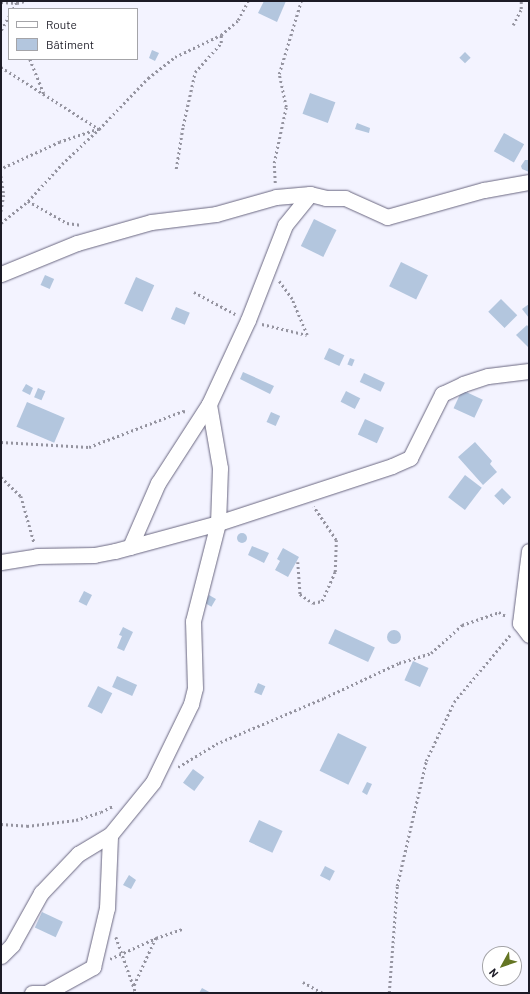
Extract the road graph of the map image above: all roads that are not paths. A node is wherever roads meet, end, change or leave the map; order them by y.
1 (529, 182) edge
2 (310, 194) junction
3 (1, 274) edge
4 (529, 371) edge
5 (206, 409) junction
6 (218, 522) junction
7 (130, 547) junction
8 (529, 551) edge
9 (1, 562) edge
10 (524, 629) edge
11 (110, 835) junction
12 (1, 956) edge
13 (32, 993) edge

1 - 2 street
2 - 3 street
2 - 5 street
4 - 6 street
5 - 6 street
5 - 7 street
6 - 7 street
6 - 11 street
7 - 9 street
8 - 10 street
11 - 12 street
11 - 13 street

